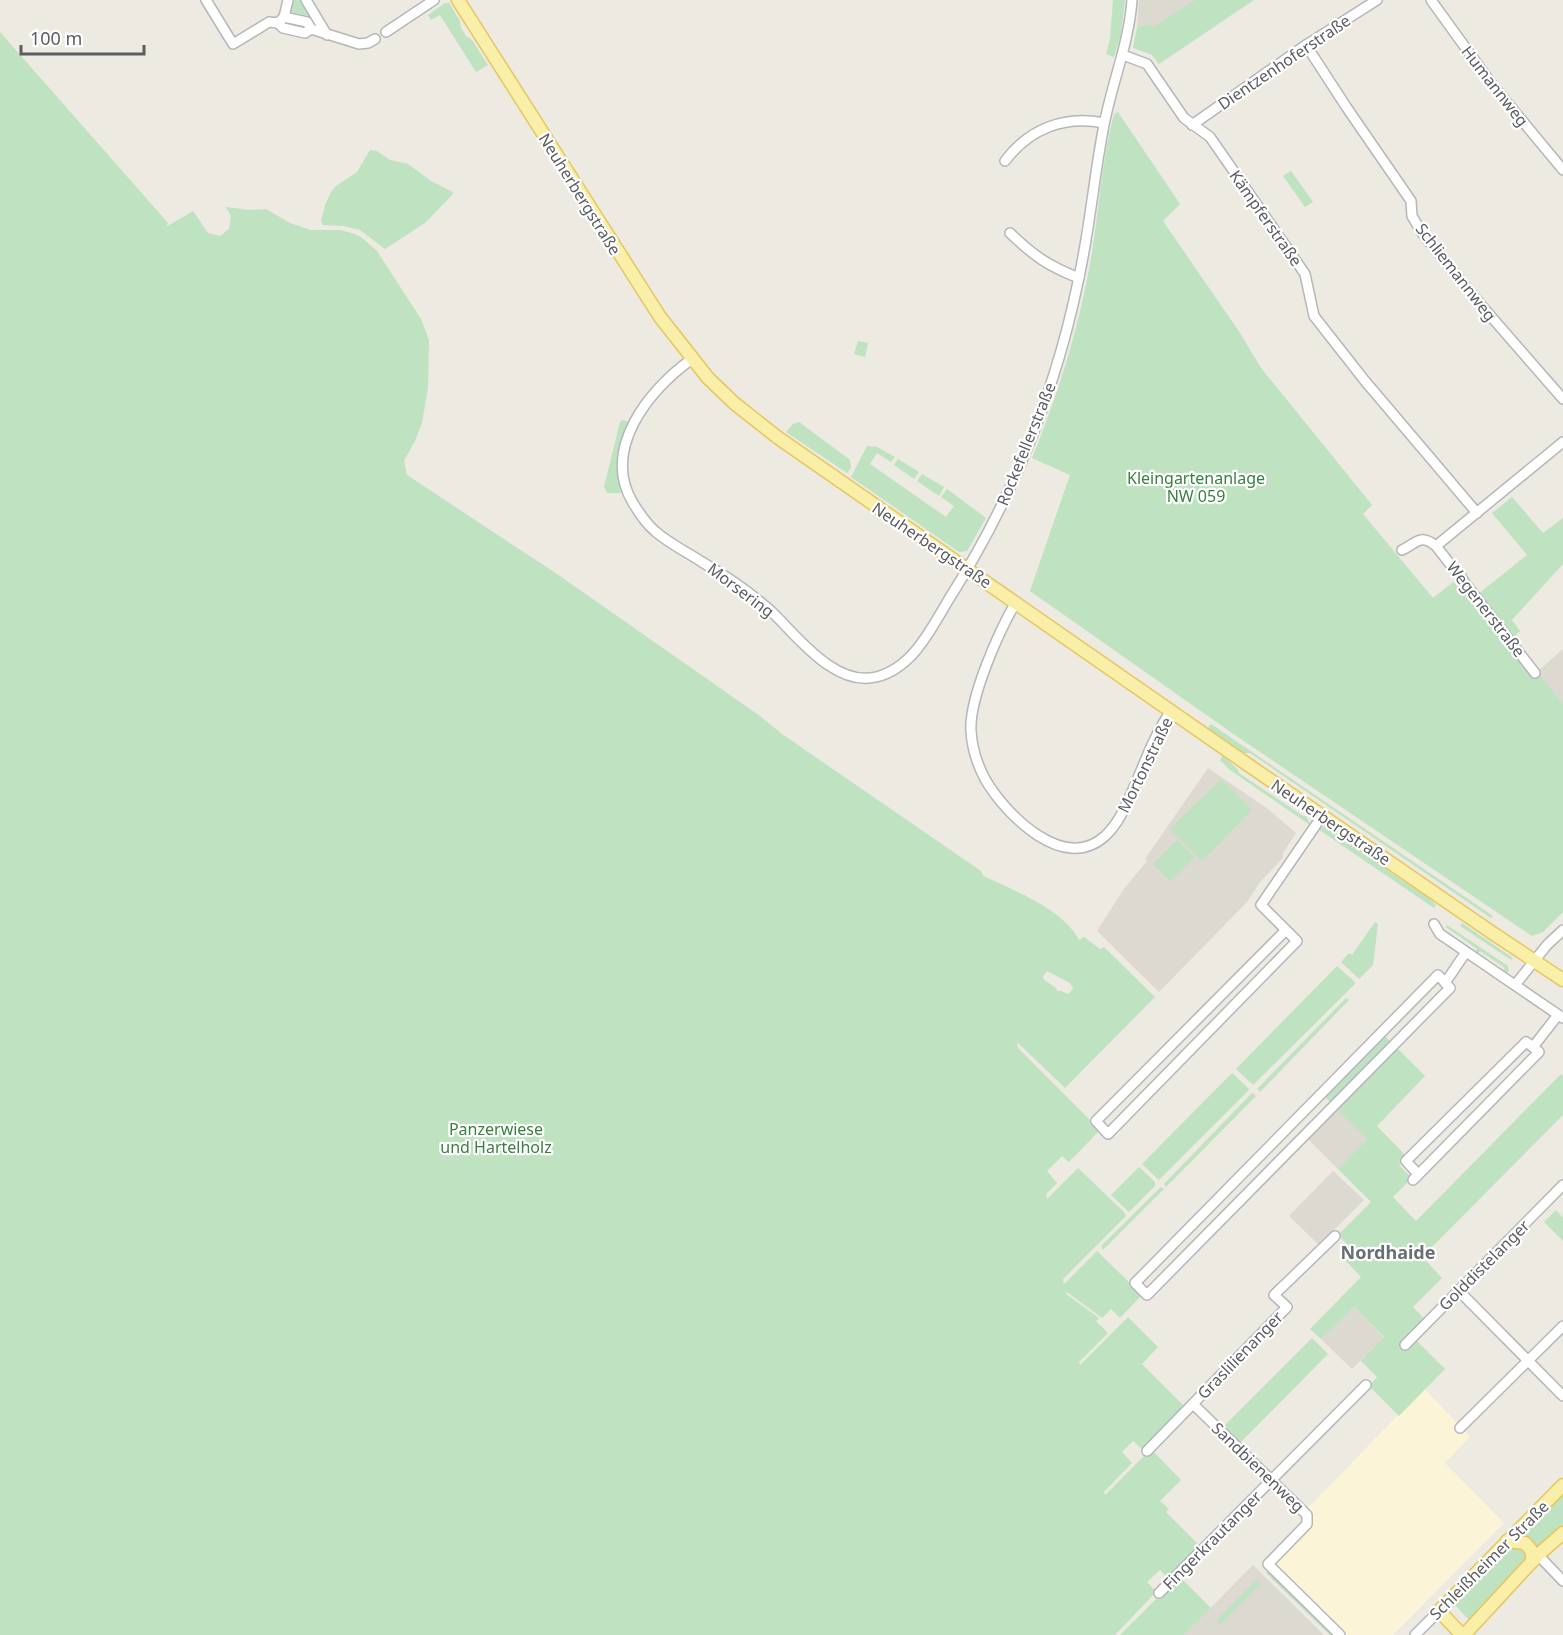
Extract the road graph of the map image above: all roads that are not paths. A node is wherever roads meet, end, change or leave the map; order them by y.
1 (206, 0) edge
2 (288, 0) edge
3 (306, 0) edge
4 (434, 0) edge
5 (458, 0) edge
6 (1132, 0) edge
7 (1377, 0) edge
8 (1431, 0) edge
9 (281, 20) junction
10 (386, 32) dead end
11 (327, 35) junction
12 (375, 39) dead end
13 (1306, 45) junction
14 (1123, 55) junction
15 (1104, 123) junction
16 (1192, 125) junction
17 (1005, 161) dead end
18 (1563, 170) edge
19 (1010, 233) dead end
20 (1079, 278) junction
21 (692, 359) junction
22 (1563, 399) edge
23 (1563, 441) edge
24 (1477, 513) junction
25 (1437, 546) junction
26 (1402, 550) dead end
27 (967, 569) junction
28 (1016, 602) junction
29 (1535, 673) dead end
30 (1171, 711) junction
31 (1322, 816) junction
32 (1434, 924) dead end
33 (1286, 930) junction
34 (1563, 930) edge
35 (1466, 952) junction
36 (1534, 961) junction
37 (1563, 980) edge
38 (1445, 983) junction
39 (1515, 985) junction
40 (1560, 1016) edge
41 (1388, 1026) junction
42 (1190, 1027) junction
43 (1400, 1038) junction
44 (1202, 1040) junction
45 (1533, 1047) junction
46 (1512, 1056) junction
47 (1352, 1063) junction
48 (1524, 1068) junction
49 (1364, 1075) junction
50 (1280, 1136) junction
51 (1292, 1148) junction
52 (1563, 1185) edge
53 (1188, 1229) junction
54 (1335, 1236) dead end
55 (1200, 1241) junction
56 (1458, 1290) junction
57 (1563, 1326) edge
58 (1405, 1345) dead end
59 (1528, 1361) junction
60 (1366, 1385) dead end
61 (1563, 1396) edge
62 (1193, 1404) junction
63 (1461, 1428) dead end
64 (1147, 1451) dead end
65 (1271, 1481) junction
66 (1563, 1485) edge
67 (1563, 1533) edge
68 (1507, 1541) junction
69 (1535, 1558) junction
70 (1563, 1581) edge
71 (1159, 1593) dead end
72 (1438, 1611) junction
73 (1340, 1635) edge
74 (1415, 1635) edge
75 (1463, 1635) edge

1 - 9 street
2 - 9 street
3 - 11 street
4 - 10 street
5 - 21 main road, Neuherbergstraße
6 - 14 street, Rockefellerstraße
7 - 13 street, Dientzenhoferstraße
8 - 18 street, Humannweg
9 - 11 street
11 - 12 street
13 - 16 street, Dientzenhoferstraße
13 - 22 street, Schliemannweg
14 - 15 street, Rockefellerstraße
14 - 16 street, Kämpferstraße
15 - 17 street
15 - 20 street, Rockefellerstraße
16 - 24 street, Kämpferstraße
19 - 20 street
20 - 27 street, Rockefellerstraße
21 - 27 main road, Neuherbergstraße
21 - 27 street, Morsering
23 - 24 street
24 - 25 street
25 - 26 street
25 - 29 street, Wegenerstraße
27 - 28 main road, Neuherbergstraße
28 - 30 main road, Neuherbergstraße
28 - 30 street, Mortonstraße
30 - 31 main road, Neuherbergstraße
31 - 33 street
31 - 36 main road, Neuherbergstraße
32 - 35 street
33 - 42 street
33 - 44 street
34 - 36 street
35 - 38 street
35 - 39 street
36 - 37 main road, Neuherbergstraße
36 - 39 street
38 - 41 street
38 - 43 street
39 - 40 street
40 - 45 street
41 - 43 street
41 - 47 street
42 - 44 street
42 - 44 street
43 - 49 street
45 - 46 street
45 - 48 street
46 - 48 street
46 - 48 street
47 - 49 street
47 - 50 street
49 - 51 street
50 - 51 street
50 - 53 street
51 - 55 street
52 - 56 street, Golddistelanger
53 - 55 street
53 - 55 street
54 - 62 street, Graslilienanger
56 - 58 street, Golddistelanger
56 - 59 street
57 - 59 street
59 - 61 street
59 - 63 street
60 - 65 street, Fingerkrautanger
62 - 64 street, Graslilienanger
62 - 65 street, Sandbienenweg
65 - 71 street, Fingerkrautanger
65 - 73 street, Sandbienenweg
66 - 68 main road, Schleißheimer Straße
67 - 69 main road, Schleißheimer Straße
68 - 69 main road
68 - 72 main road, Schleißheimer Straße
69 - 70 street
69 - 75 main road, Schleißheimer Straße
72 - 74 street, Schleißheimer Straße
72 - 75 main road

